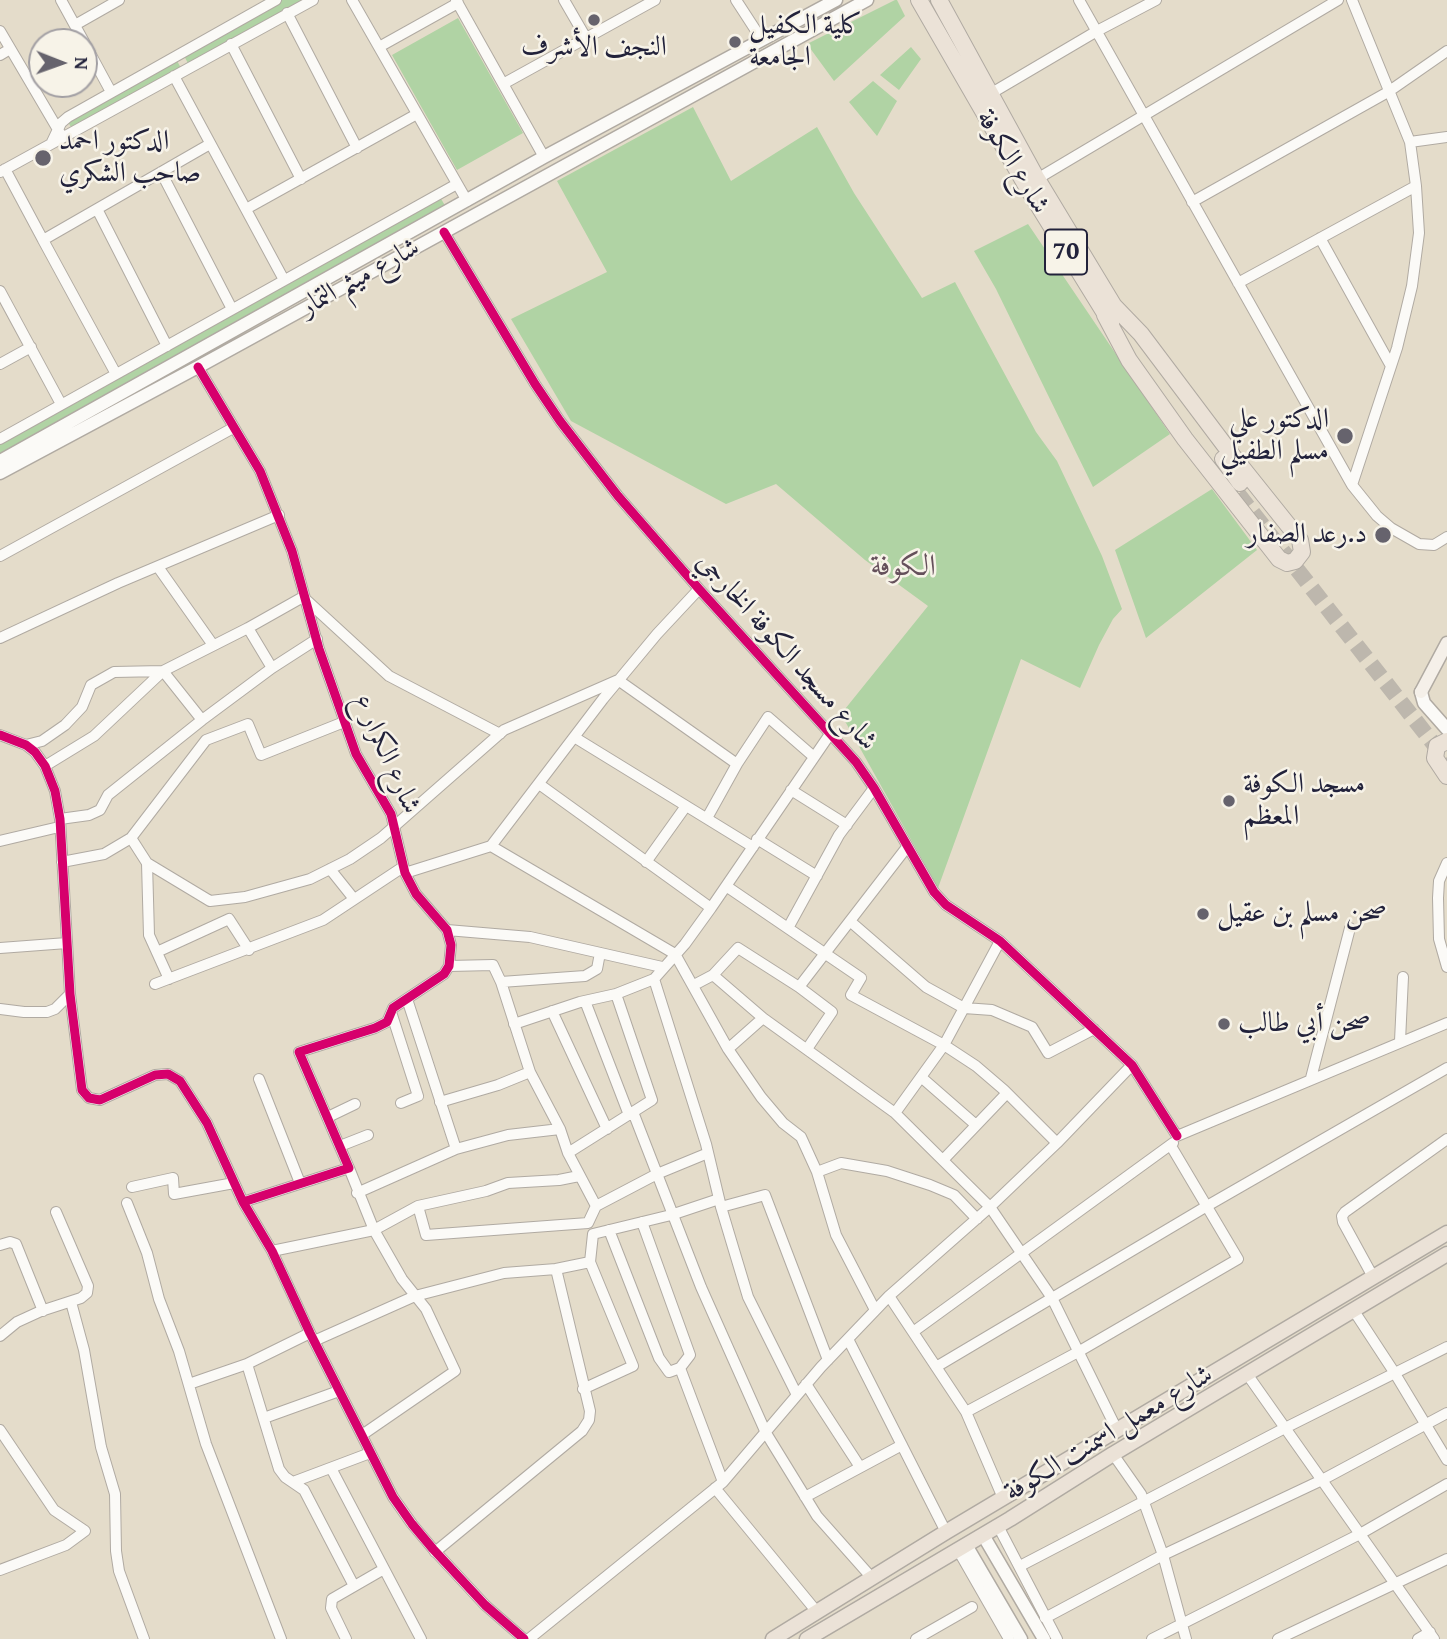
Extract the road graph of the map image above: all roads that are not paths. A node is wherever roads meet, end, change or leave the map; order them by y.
1 (61, 0) edge
2 (119, 0) edge
3 (276, 0) edge
4 (313, 0) edge
5 (352, 0) edge
6 (564, 0) edge
7 (655, 0) edge
8 (736, 0) edge
9 (836, 0) edge
10 (867, 0) edge
11 (919, 0) edge
12 (939, 0) edge
13 (1079, 0) edge
14 (1156, 0) edge
15 (1352, 0) edge
16 (457, 2) edge
17 (1332, 2) edge
18 (287, 13) junction
19 (941, 21) junction
20 (75, 25) junction
21 (77, 28) edge
22 (0, 31) edge
23 (1097, 31) junction
24 (586, 38) junction
25 (762, 40) junction
26 (231, 44) junction
27 (379, 47) junction
28 (966, 50) junction
29 (1447, 51) edge
30 (5, 52) edge
31 (178, 54) junction
32 (951, 58) junction
33 (98, 68) edge
34 (186, 69) junction
35 (174, 76) junction
36 (503, 84) junction
37 (669, 90) junction
38 (111, 92) junction
39 (1388, 92) junction
40 (990, 94) junction
41 (676, 104) junction
42 (417, 114) junction
43 (1145, 117) junction
44 (60, 133) junction
45 (1447, 137) edge
46 (1410, 142) junction
47 (210, 144) junction
48 (357, 148) junction
49 (544, 158) junction
50 (2, 171) edge
51 (161, 172) junction
52 (1037, 178) junction
53 (301, 179) junction
54 (457, 184) junction
55 (1416, 186) junction
56 (467, 201) junction
57 (1192, 202) junction
58 (97, 209) junction
59 (246, 209) junction
60 (444, 232) junction
61 (1320, 238) junction
62 (43, 240) junction
63 (285, 280) junction
64 (1238, 283) junction
65 (0, 291) edge
66 (232, 309) junction
67 (1109, 310) junction
68 (167, 346) junction
69 (31, 347) junction
70 (0, 365) edge
71 (1391, 366) junction
72 (198, 367) junction
73 (116, 374) junction
74 (61, 404) junction
75 (233, 428) junction
76 (0, 439) edge
77 (0, 461) edge
78 (0, 473) edge
79 (1352, 485) junction
80 (1237, 486) tunnel mouth
81 (279, 515) junction
82 (1447, 537) edge
83 (0, 556) edge
84 (158, 566) junction
85 (699, 589) junction
86 (303, 597) junction
87 (248, 628) junction
88 (0, 638) edge
89 (317, 639) junction
90 (1447, 643) edge
91 (213, 645) junction
92 (272, 668) junction
93 (163, 671) junction
94 (618, 681) junction
95 (1421, 692) joint
96 (202, 720) junction
97 (1442, 720) edge
98 (344, 722) junction
99 (1447, 729) edge
100 (500, 734) junction
101 (830, 734) junction
102 (0, 735) edge
103 (574, 737) junction
104 (1447, 741) edge
105 (26, 745) junction
106 (814, 757) junction
107 (737, 764) junction
108 (45, 766) junction
109 (1447, 776) edge
110 (539, 784) junction
111 (874, 788) junction
112 (791, 790) junction
113 (687, 806) junction
114 (707, 818) junction
115 (60, 823) junction
116 (395, 825) junction
117 (846, 825) junction
118 (131, 838) junction
119 (0, 841) edge
120 (755, 843) junction
121 (491, 846) junction
122 (907, 847) junction
123 (62, 862) junction
124 (646, 862) junction
125 (146, 863) junction
126 (1447, 863) edge
127 (330, 869) junction
128 (404, 870) junction
129 (817, 876) junction
130 (726, 886) junction
131 (354, 899) junction
132 (711, 908) junction
133 (851, 922) junction
134 (788, 928) junction
135 (1350, 928) dead end
136 (447, 930) junction
137 (1443, 939) edge
138 (1000, 941) junction
139 (67, 943) junction
140 (0, 948) edge
141 (250, 950) junction
142 (157, 952) junction
143 (600, 953) junction
144 (675, 954) junction
145 (826, 954) junction
146 (449, 966) junction
147 (662, 967) junction
148 (1447, 967) edge
149 (713, 975) junction
150 (1403, 977) dead end
151 (169, 979) junction
152 (654, 979) junction
153 (501, 982) junction
154 (155, 984) dead end
155 (694, 985) junction
156 (799, 987) junction
157 (70, 994) junction
158 (616, 994) junction
159 (407, 999) junction
160 (585, 1001) junction
161 (964, 1008) junction
162 (0, 1009) edge
163 (552, 1011) junction
164 (391, 1015) junction
165 (763, 1018) junction
166 (1447, 1023) edge
167 (514, 1024) junction
168 (1094, 1029) junction
169 (1400, 1041) junction
170 (944, 1045) junction
171 (728, 1049) junction
172 (807, 1049) junction
173 (1132, 1065) junction
174 (1447, 1068) edge
175 (530, 1072) junction
176 (921, 1077) junction
177 (1311, 1078) junction
178 (259, 1079) dead end
179 (1007, 1093) junction
180 (440, 1102) junction
181 (401, 1103) dead end
182 (355, 1104) dead end
183 (895, 1113) junction
184 (631, 1114) junction
185 (328, 1117) junction
186 (976, 1125) junction
187 (560, 1129) junction
188 (607, 1129) junction
189 (368, 1135) dead end
190 (1447, 1139) edge
191 (1174, 1141) junction
192 (1057, 1143) junction
193 (340, 1146) junction
194 (456, 1149) junction
195 (568, 1153) junction
196 (708, 1153) junction
197 (943, 1160) junction
198 (349, 1168) junction
199 (817, 1172) junction
200 (657, 1174) junction
201 (579, 1176) junction
202 (234, 1182) junction
203 (300, 1183) junction
204 (132, 1187) dead end
205 (357, 1193) junction
206 (243, 1202) junction
207 (127, 1203) dead end
208 (720, 1203) junction
209 (418, 1206) junction
210 (596, 1206) junction
211 (1207, 1206) junction
212 (990, 1207) junction
213 (56, 1212) dead end
214 (671, 1215) junction
215 (977, 1219) junction
216 (642, 1222) junction
217 (588, 1223) junction
218 (374, 1230) junction
219 (609, 1230) junction
220 (1447, 1233) edge
221 (593, 1234) junction
222 (0, 1245) edge
223 (272, 1251) junction
224 (1021, 1251) junction
225 (1447, 1254) edge
226 (590, 1262) junction
227 (556, 1269) junction
228 (1370, 1277) junction
229 (1349, 1289) junction
230 (415, 1296) junction
231 (889, 1296) junction
232 (1378, 1296) junction
233 (1052, 1298) junction
234 (71, 1302) junction
235 (875, 1310) junction
236 (1356, 1310) junction
237 (43, 1311) junction
238 (913, 1332) junction
239 (0, 1336) edge
240 (312, 1337) junction
241 (848, 1339) junction
242 (1447, 1347) edge
243 (1078, 1352) junction
244 (828, 1360) junction
245 (247, 1364) junction
246 (936, 1367) junction
247 (680, 1368) junction
248 (1394, 1372) junction
249 (1247, 1374) junction
250 (189, 1384) junction
251 (806, 1384) junction
252 (583, 1389) junction
253 (339, 1391) junction
254 (797, 1395) junction
255 (966, 1412) junction
256 (1447, 1413) edge
257 (264, 1418) junction
258 (1426, 1424) junction
259 (1284, 1428) junction
260 (0, 1430) edge
261 (1117, 1430) junction
262 (766, 1433) junction
263 (362, 1435) junction
264 (902, 1445) junction
265 (370, 1453) junction
266 (1113, 1454) junction
267 (1447, 1460) edge
268 (331, 1468) junction
269 (860, 1468) junction
270 (1322, 1480) junction
271 (293, 1482) junction
272 (1447, 1484) edge
273 (719, 1485) junction
274 (806, 1497) junction
275 (1003, 1498) junction
276 (1144, 1501) junction
277 (998, 1526) junction
278 (1360, 1534) junction
279 (940, 1535) junction
280 (983, 1535) junction
281 (957, 1551) junction
282 (435, 1552) junction
283 (995, 1555) junction
284 (1163, 1555) junction
285 (904, 1558) junction
286 (1447, 1559) edge
287 (979, 1566) junction
288 (1020, 1566) junction
289 (384, 1569) junction
290 (0, 1570) edge
291 (915, 1576) junction
292 (872, 1578) junction
293 (1396, 1585) junction
294 (354, 1586) junction
295 (972, 1607) dead end
296 (817, 1612) junction
297 (1045, 1618) junction
298 (1182, 1624) junction
299 (1432, 1636) edge
300 (813, 1638) edge
301 (144, 1639) edge
302 (281, 1639) edge
303 (346, 1639) edge
304 (421, 1639) edge
305 (526, 1639) edge
306 (773, 1639) edge
307 (916, 1639) edge
308 (1009, 1639) edge
309 (1021, 1639) edge
310 (1044, 1639) edge
311 (1057, 1639) edge
312 (1152, 1639) edge
313 (1186, 1639) edge
314 (1278, 1639) edge
315 (1418, 1639) edge

1 - 20 street
2 - 20 street
3 - 31 street
4 - 18 street
5 - 27 street
6 - 24 street
7 - 24 street
8 - 25 street
9 - 25 street, شارع ميثم التمار
10 - 41 street, شارع ميثم التمار
11 - 19 highway, شارع الكوفة / 70
12 - 19 highway, شارع الكوفة / 70
13 - 23 street
14 - 23 street
15 - 39 street
16 - 27 street
16 - 36 street
17 - 43 street
18 - 26 street
18 - 48 street
19 - 28 highway, شارع الكوفة / 70
19 - 32 highway, شارع الكوفة / 70
20 - 21 street
22 - 30 street
23 - 40 street
23 - 43 street
24 - 36 street
25 - 37 street, شارع ميثم التمار
26 - 34 street
26 - 53 street
27 - 42 street
28 - 32 highway
28 - 40 highway, شارع الكوفة / 70
29 - 39 street
30 - 44 street
31 - 34 street
31 - 38 street
32 - 67 highway, شارع الكوفة / 70
33 - 38 street
34 - 35 street
35 - 44 street
35 - 47 street
36 - 49 street
37 - 41 street
37 - 49 street, شارع ميثم التمار
38 - 44 street
39 - 46 street
39 - 57 street
40 - 52 highway, شارع الكوفة / 70
41 - 60 street, شارع ميثم التمار
42 - 48 street
42 - 54 street
43 - 52 street
43 - 57 street
44 - 50 street
45 - 46 street
46 - 55 street
47 - 51 street
47 - 59 street
48 - 53 street
49 - 56 street, شارع ميثم التمار
50 - 62 street
51 - 58 street
51 - 66 street
52 - 67 highway, شارع الكوفة / 70
53 - 59 street
54 - 56 street
54 - 63 street
55 - 61 street
55 - 71 street
56 - 77 street, شارع ميثم التمار
57 - 64 street
58 - 62 street
58 - 68 street
59 - 63 street
60 - 72 street, شارع ميثم التمار
60 - 85 street, شارع مسجد الكوفة الخارجي
61 - 64 street
61 - 71 street
62 - 73 street
63 - 66 street
64 - 79 street
65 - 69 street
66 - 68 street
67 - 67 highway
67 - 80 highway, شارع الكوفة / 70
68 - 73 street
69 - 70 street
69 - 74 street
71 - 79 street
72 - 75 street, شارع الكرار ع
72 - 78 street, شارع ميثم التمار
73 - 74 street
74 - 76 street
75 - 81 street, شارع الكرار ع
75 - 83 street
79 - 82 street
81 - 84 street
81 - 86 street, شارع الكرار ع
84 - 88 street
84 - 91 street
85 - 94 street
85 - 101 street, شارع مسجد الكوفة الخارجي
86 - 87 street
86 - 89 street, شارع الكرار ع
86 - 100 street
87 - 91 street
87 - 92 street
89 - 92 street
89 - 98 street, شارع الكرار ع
90 - 95 main road
91 - 93 street
92 - 96 street
93 - 96 street
93 - 105 street
93 - 108 street
94 - 100 street
94 - 103 street
94 - 107 street
95 - 97 street
96 - 115 street
97 - 99 street
98 - 116 street, شارع الكرار ع
98 - 118 street
100 - 116 street
101 - 106 street
101 - 111 street, شارع مسجد الكوفة الخارجي
102 - 105 street
103 - 110 street
103 - 113 street
104 - 109 highway
105 - 108 street
106 - 107 street
106 - 112 street
107 - 114 street
108 - 115 street
110 - 121 street
110 - 124 street
111 - 117 street
111 - 122 street, شارع مسجد الكوفة الخارجي
112 - 117 street
112 - 120 street
113 - 114 street
113 - 124 street
114 - 120 street
115 - 119 street
115 - 123 street
116 - 127 street
116 - 128 street, شارع الكرار ع
117 - 129 street
118 - 123 street
118 - 125 street
120 - 129 street
120 - 130 street
121 - 128 street
121 - 144 street
122 - 133 street
122 - 138 street, شارع مسجد الكوفة الخارجي
123 - 139 street
124 - 132 street
125 - 127 street
125 - 142 street
126 - 137 street
127 - 131 street
128 - 131 street
128 - 136 street, شارع الكرار ع
129 - 134 street
130 - 132 street
130 - 134 street
131 - 141 street
132 - 144 street
133 - 145 street
133 - 161 street
134 - 145 street
135 - 177 street
136 - 143 street
136 - 146 street
137 - 148 street
138 - 161 street
138 - 168 street, شارع مسجد الكوفة الخارجي
139 - 140 street
139 - 157 street
141 - 142 street
141 - 151 street
142 - 151 street
143 - 147 street
143 - 153 street
144 - 147 street
144 - 155 street
145 - 156 street
145 - 170 street
146 - 153 street
146 - 159 street
147 - 152 street
149 - 155 street
149 - 156 street
149 - 165 street
150 - 169 street
151 - 154 street
152 - 158 street
152 - 196 street
153 - 167 street
155 - 171 street
156 - 172 street
157 - 162 street
157 - 202 street
158 - 160 street
158 - 184 street
159 - 164 street
159 - 180 street
160 - 163 street
160 - 184 street
161 - 168 street
161 - 170 street
163 - 167 street
163 - 188 street
164 - 181 street
164 - 185 street
165 - 171 street
165 - 172 street
166 - 169 street
167 - 175 street
168 - 173 street, شارع مسجد الكوفة الخارجي
169 - 177 street
170 - 176 street
170 - 179 street
171 - 199 street
172 - 183 street
173 - 191 street, شارع مسجد الكوفة الخارجي
173 - 192 street
174 - 211 street
175 - 180 street
175 - 187 street
176 - 183 street
176 - 186 street
177 - 191 street
178 - 203 street
179 - 186 street
179 - 192 street
180 - 194 street
182 - 185 street
183 - 197 street
184 - 188 street
184 - 200 street
185 - 193 street
186 - 197 street
187 - 194 street
187 - 195 street
188 - 195 street
189 - 193 street
190 - 228 street
191 - 211 street, شارع مسجد الكوفة الخارجي
191 - 224 street
192 - 212 street
193 - 198 street
194 - 205 street
195 - 201 street
196 - 200 street
196 - 208 street
197 - 212 street
198 - 203 street
198 - 205 street
199 - 215 street
199 - 235 street
200 - 210 street
200 - 214 street
201 - 209 street
201 - 210 street
202 - 204 street
202 - 206 street
203 - 206 street
205 - 218 street
206 - 223 street
207 - 250 street
208 - 214 street
208 - 244 street
208 - 254 street
209 - 217 street
209 - 218 street
210 - 217 street
211 - 233 street
211 - 243 street, شارع مسجد الكوفة الخارجي
212 - 215 street
212 - 224 street
213 - 234 street
214 - 216 street
214 - 262 street
215 - 231 street
216 - 219 street
216 - 247 street
217 - 221 street
218 - 223 street
218 - 230 street
219 - 221 street
219 - 247 street
220 - 228 main road, شارع معمل اسمنت الكوفة
221 - 226 street
222 - 237 street
223 - 240 street
224 - 233 street
224 - 238 street
225 - 232 main road, شارع معمل اسمنت الكوفة
226 - 227 street
226 - 252 street
227 - 230 street
227 - 252 street
228 - 229 main road, شارع معمل اسمنت الكوفة
228 - 232 main road
229 - 236 main road
229 - 261 main road, شارع معمل اسمنت الكوفة
230 - 240 street
230 - 263 street
231 - 235 street
231 - 238 street
232 - 236 main road, شارع معمل اسمنت الكوفة
233 - 243 street
233 - 246 street
234 - 237 street
234 - 301 street
235 - 241 street
236 - 248 street
236 - 249 main road, شارع معمل اسمنت الكوفة
237 - 239 street
238 - 246 street
240 - 245 street
240 - 253 street
241 - 244 street
241 - 264 street
242 - 248 street
243 - 255 street
243 - 261 street
244 - 251 street
245 - 250 street
245 - 257 street
246 - 255 street
247 - 273 street
248 - 258 street
248 - 259 street
249 - 259 street
249 - 266 main road, شارع معمل اسمنت الكوفة
250 - 302 street
251 - 254 street
251 - 269 street
252 - 282 street
253 - 257 street
253 - 263 street
254 - 262 street
255 - 275 street
256 - 258 street
257 - 271 street
258 - 267 street
258 - 270 street
259 - 270 street
259 - 276 street
260 - 290 street
261 - 275 main road, شارع معمل اسمنت الكوفة
262 - 273 street
262 - 274 street
263 - 265 street
264 - 269 street
264 - 279 street
265 - 268 street
265 - 282 street
266 - 276 street
266 - 277 main road, شارع معمل اسمنت الكوفة
268 - 271 street
268 - 289 street
269 - 274 street
270 - 278 street
270 - 284 street
271 - 294 street
272 - 278 street
273 - 296 street
273 - 305 street
274 - 292 street
275 - 279 main road, شارع معمل اسمنت الكوفة
276 - 284 street
276 - 288 street
277 - 280 main road, شارع معمل اسمنت الكوفة
277 - 288 street
278 - 293 street
278 - 298 street
279 - 281 main road
279 - 285 main road, شارع معمل اسمنت الكوفة
280 - 281 main road, شارع معمل اسمنت الكوفة
280 - 283 street
281 - 287 street
281 - 291 main road, شارع معمل اسمنت الكوفة
281 - 308 street
282 - 305 street
283 - 287 street
283 - 310 street
284 - 297 street
284 - 298 street
285 - 291 main road
285 - 292 main road, شارع معمل اسمنت الكوفة
286 - 293 street
287 - 309 street
288 - 297 street
289 - 294 street
289 - 304 street
291 - 300 main road, شارع معمل اسمنت الكوفة
292 - 296 main road, شارع معمل اسمنت الكوفة
293 - 299 street
293 - 314 street
294 - 303 street
295 - 307 street
296 - 306 main road, شارع معمل اسمنت الكوفة
297 - 311 street
298 - 312 street
298 - 313 street
299 - 315 street

